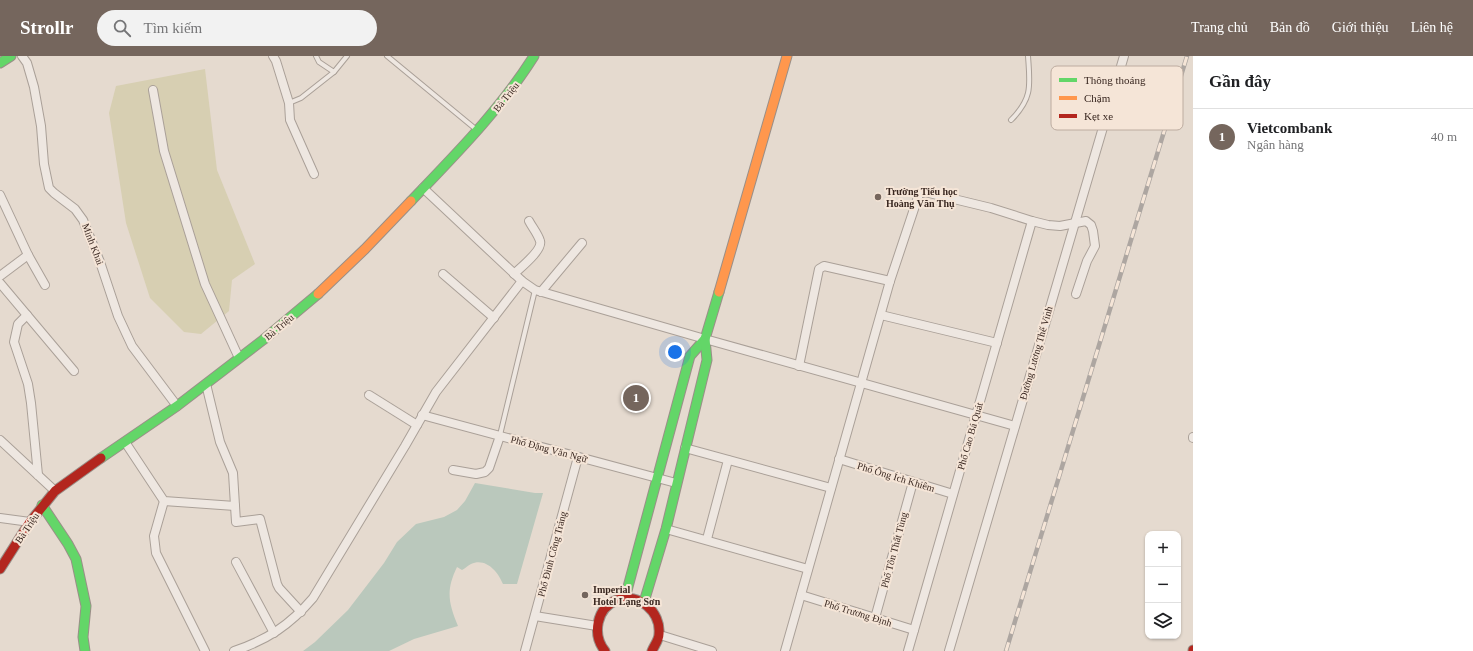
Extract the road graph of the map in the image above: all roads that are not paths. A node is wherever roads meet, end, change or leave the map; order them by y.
1 (11, 56) edge
2 (22, 56) edge
3 (273, 56) edge
4 (316, 56) edge
5 (347, 56) edge
6 (387, 56) edge
7 (534, 56) edge
8 (787, 56) edge
9 (1028, 56) edge
10 (1124, 56) edge
11 (0, 63) edge
12 (1121, 66) edge
13 (334, 72) junction
14 (153, 90) dead end
15 (289, 102) junction
16 (1011, 120) dead end
17 (1102, 130) edge
18 (478, 131) junction
19 (314, 174) dead end
20 (423, 188) junction
21 (0, 195) edge
22 (529, 221) dead end
23 (1032, 221) junction
24 (1074, 224) junction
25 (582, 243) dead end
26 (28, 255) junction
27 (443, 274) dead end
28 (514, 274) junction
29 (0, 276) edge
30 (890, 281) junction
31 (522, 282) junction
32 (0, 283) edge
33 (45, 285) dead end
34 (538, 291) junction
35 (1076, 294) dead end
36 (27, 314) junction
37 (880, 316) junction
38 (494, 318) junction
39 (704, 339) junction
40 (997, 343) junction
41 (239, 358) junction
42 (799, 366) junction
43 (74, 371) dead end
44 (861, 383) junction
45 (206, 384) junction
46 (369, 395) dead end
47 (676, 404) junction
48 (177, 406) junction
49 (695, 409) junction
50 (422, 415) junction
51 (976, 415) junction
52 (417, 425) junction
53 (1015, 426) junction
54 (500, 436) junction
55 (0, 440) edge
56 (124, 442) junction
57 (685, 448) junction
58 (578, 457) junction
59 (839, 459) junction
60 (728, 460) junction
61 (453, 470) dead end
62 (38, 474) junction
63 (658, 478) junction
64 (676, 482) junction
65 (913, 482) junction
66 (831, 488) junction
67 (56, 491) junction
68 (953, 494) junction
69 (164, 501) junction
70 (42, 506) junction
71 (235, 506) junction
72 (0, 518) edge
73 (30, 522) junction
74 (666, 529) junction
75 (707, 539) junction
76 (236, 562) dead end
77 (808, 569) junction
78 (0, 570) edge
79 (801, 596) junction
80 (625, 598) junction
81 (644, 602) junction
82 (301, 612) junction
83 (535, 616) junction
84 (875, 618) junction
85 (597, 626) junction
86 (914, 630) junction
87 (274, 633) junction
88 (660, 635) junction
89 (85, 651) edge
90 (205, 651) edge
91 (234, 651) edge
92 (525, 651) edge
93 (605, 651) edge
94 (652, 651) edge
95 (712, 651) edge
96 (785, 651) edge
97 (908, 651) edge
98 (949, 651) edge

1 - 11 street
2 - 48 street, Minh Khai
3 - 15 street
4 - 13 lane
5 - 13 lane
6 - 18 lane
7 - 18 street, Bà Triệu
8 - 39 street
9 - 16 lane
10 - 12 street, Đường Lương Thế Vinh
13 - 15 lane
14 - 41 street
15 - 19 street
17 - 24 street, Đường Lương Thế Vinh
18 - 20 street, Bà Triệu
20 - 28 street
20 - 41 street, Bà Triệu
21 - 26 street
22 - 28 street
23 - 24 street
23 - 30 street
23 - 40 street, Phố Cao Bá Quát
24 - 35 street
24 - 53 street, Đường Lương Thế Vinh
25 - 34 street
26 - 29 street
26 - 33 street
27 - 38 street
28 - 31 street
30 - 37 street
30 - 42 street
31 - 34 street
31 - 38 street
32 - 36 street
34 - 39 street
34 - 54 lane
36 - 43 street
36 - 62 street
37 - 40 street
37 - 44 street
38 - 50 street
39 - 42 street
39 - 47 street
39 - 49 street
40 - 51 street, Phố Cao Bá Quát
41 - 45 street, Bà Triệu
42 - 44 street
44 - 51 street
44 - 59 street
45 - 48 street, Bà Triệu
45 - 71 street
46 - 52 street
47 - 49 street
47 - 63 street
48 - 56 street, Bà Triệu
49 - 57 street
50 - 52 street
50 - 54 street, Phố Đặng Văn Ngữ
51 - 53 street
51 - 68 street, Phố Cao Bá Quát
52 - 82 street
53 - 98 street, Đường Lương Thế Vinh
54 - 58 street, Phố Đặng Văn Ngữ
54 - 61 street
55 - 62 street
56 - 67 street, Bà Triệu
56 - 69 street
57 - 60 street
57 - 64 street
58 - 63 street, Phố Đặng Văn Ngữ
58 - 83 street, Phố Đinh Công Tráng
59 - 65 street, Phố Ông Ích Khiêm
59 - 66 street
60 - 66 street
60 - 75 street
62 - 67 street
63 - 64 street, Phố Đặng Văn Ngữ
63 - 80 street
64 - 74 street
65 - 68 street, Phố Ông Ích Khiêm
65 - 84 street, Phố Tôn Thất Tùng
66 - 77 street
67 - 70 street, Bà Triệu
68 - 86 street, Phố Cao Bá Quát
69 - 71 street
69 - 90 street
70 - 73 street, Bà Triệu
70 - 89 street
71 - 82 street
72 - 73 street
73 - 78 street, Bà Triệu
74 - 75 street
74 - 81 street
75 - 77 street
76 - 87 street
77 - 79 street
79 - 84 street, Phố Trương Định
79 - 96 street
80 - 81 street
80 - 85 street
81 - 88 street
82 - 87 street
83 - 85 street
83 - 92 street, Phố Đinh Công Tráng
84 - 86 street, Phố Trương Định
85 - 93 street
86 - 97 street, Phố Cao Bá Quát
87 - 91 street
88 - 94 street
88 - 95 street

